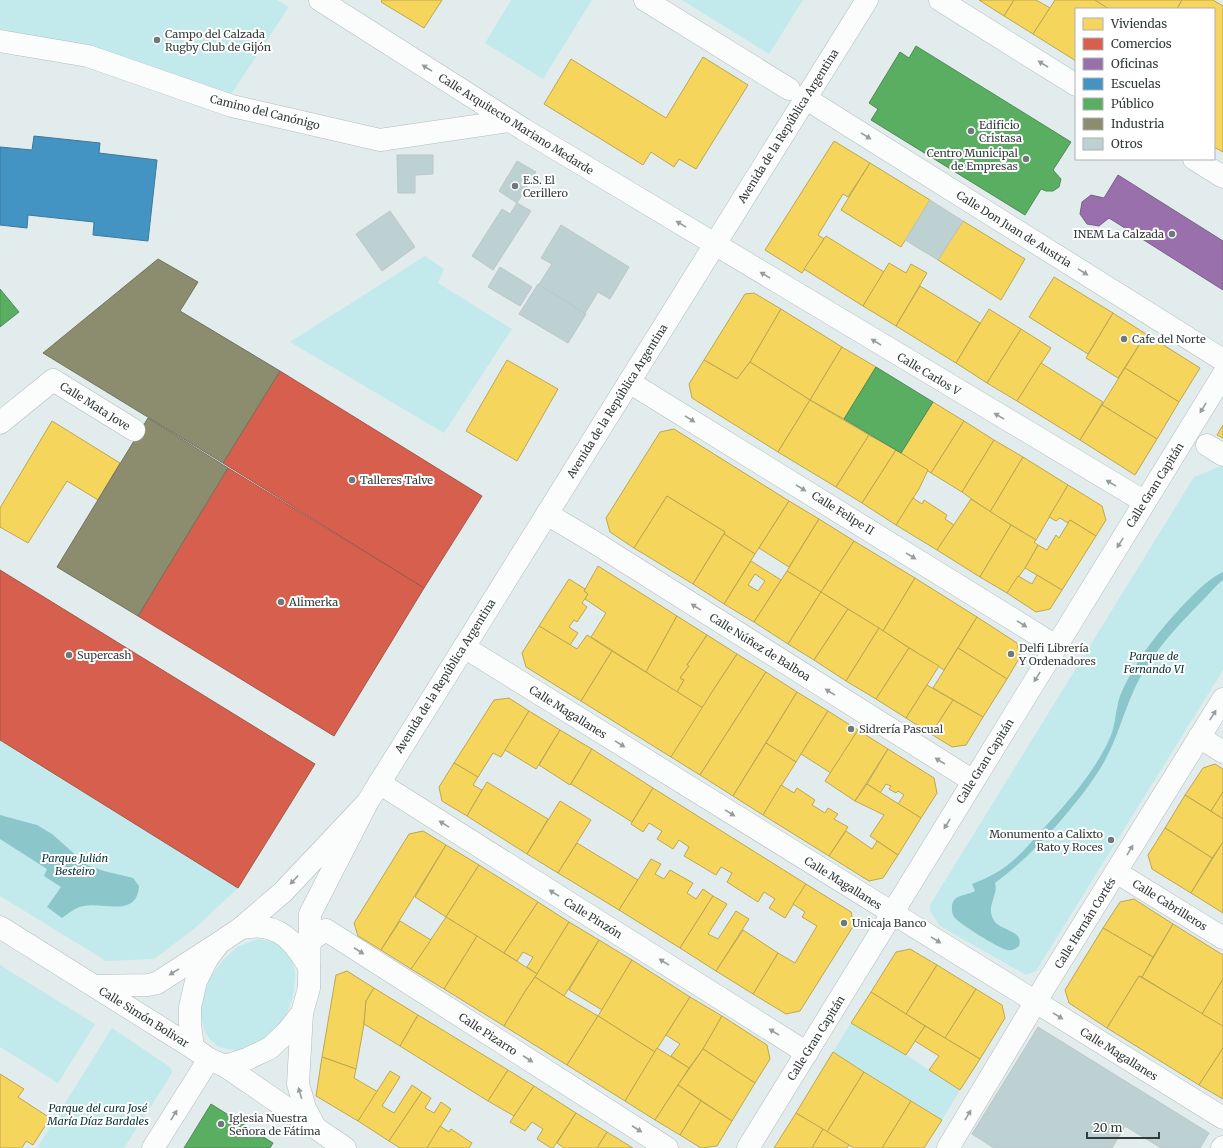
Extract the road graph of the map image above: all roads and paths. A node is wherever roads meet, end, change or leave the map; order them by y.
1 (645, 0) edge
2 (867, 0) edge
3 (940, 0) edge
4 (334, 4) edge
5 (0, 40) edge
6 (1075, 84) edge
7 (797, 93) junction
8 (510, 121) junction
9 (1196, 160) edge
10 (1223, 177) edge
11 (714, 244) junction
12 (1223, 360) edge
13 (1223, 375) edge
14 (629, 382) junction
15 (0, 423) edge
16 (134, 430) dead end
17 (1145, 502) junction
18 (547, 514) junction
19 (1056, 646) junction
20 (464, 647) junction
21 (1223, 699) edge
22 (1199, 737) junction
23 (1223, 752) edge
24 (973, 781) junction
25 (379, 783) junction
26 (367, 803) junction
27 (1116, 872) junction
28 (892, 913) junction
29 (0, 927) edge
30 (241, 928) junction
31 (1223, 938) edge
32 (309, 940) junction
33 (219, 943) junction
34 (309, 967) junction
35 (95, 986) junction
36 (1036, 1002) junction
37 (302, 1013) junction
38 (807, 1052) junction
39 (209, 1057) junction
40 (1223, 1118) edge
41 (316, 1128) junction
42 (958, 1147) edge
43 (153, 1148) edge
44 (345, 1148) edge
45 (667, 1148) edge
46 (748, 1148) edge

1 - 7 street, Calle Don Juan de Austria
2 - 7 street, Avenida de la República Argentina
6 -> 3 street
8 -> 4 street, Calle Arquitecto Mariano Medarde
5 - 8 street, Camino del Canónigo
7 - 11 street, Avenida de la República Argentina
7 -> 12 street, Calle Don Juan de Austria
11 -> 8 street, Calle Arquitecto Mariano Medarde
9 - 10 street
11 - 14 street, Avenida de la República Argentina
17 -> 11 street, Calle Carlos V
13 -> 17 street, Calle Gran Capitán
14 - 18 street, Avenida de la República Argentina
14 -> 19 street, Calle Felipe II
15 - 16 street, Calle Mata Jove
17 -> 19 street, Calle Gran Capitán
18 - 20 street, Avenida de la República Argentina
24 -> 18 street, Calle Núñez de Balboa
19 -> 24 street, Calle Gran Capitán
20 - 25 street, Avenida de la República Argentina
20 -> 28 street, Calle Magallanes
22 -> 21 street, Calle Hernán Cortés
22 - 23 street
27 -> 22 street, Calle Hernán Cortés
24 -> 28 street, Calle Gran Capitán
25 - 26 street, Avenida de la República Argentina
38 -> 25 street, Calle Pinzón
26 -> 30 street, Avenida de la República Argentina
26 - 32 street, Avenida de la República Argentina
27 - 31 street, Calle Cabrilleros
27 - 36 street, Calle Hernán Cortés
28 -> 36 street, Calle Magallanes
28 - 38 street, Calle Gran Capitán
29 - 35 street, Calle Simón Bolivar
30 - 33 street
30 - 34 street
32 - 34 street, Avenida de la República Argentina
32 -> 45 street, Calle Pizarro
33 -> 35 street, Calle Simón Bolivar
33 - 39 street
34 - 37 street
35 - 39 street, Calle Simón Bolivar
36 -> 40 street, Calle Magallanes
42 -> 36 street, Calle Hernán Cortés
37 - 39 street
41 -> 37 street
38 - 46 street, Calle Gran Capitán
39 - 41 street, Calle Simón Bolivar
43 -> 39 street
41 - 44 street, Calle Simón Bolivar

